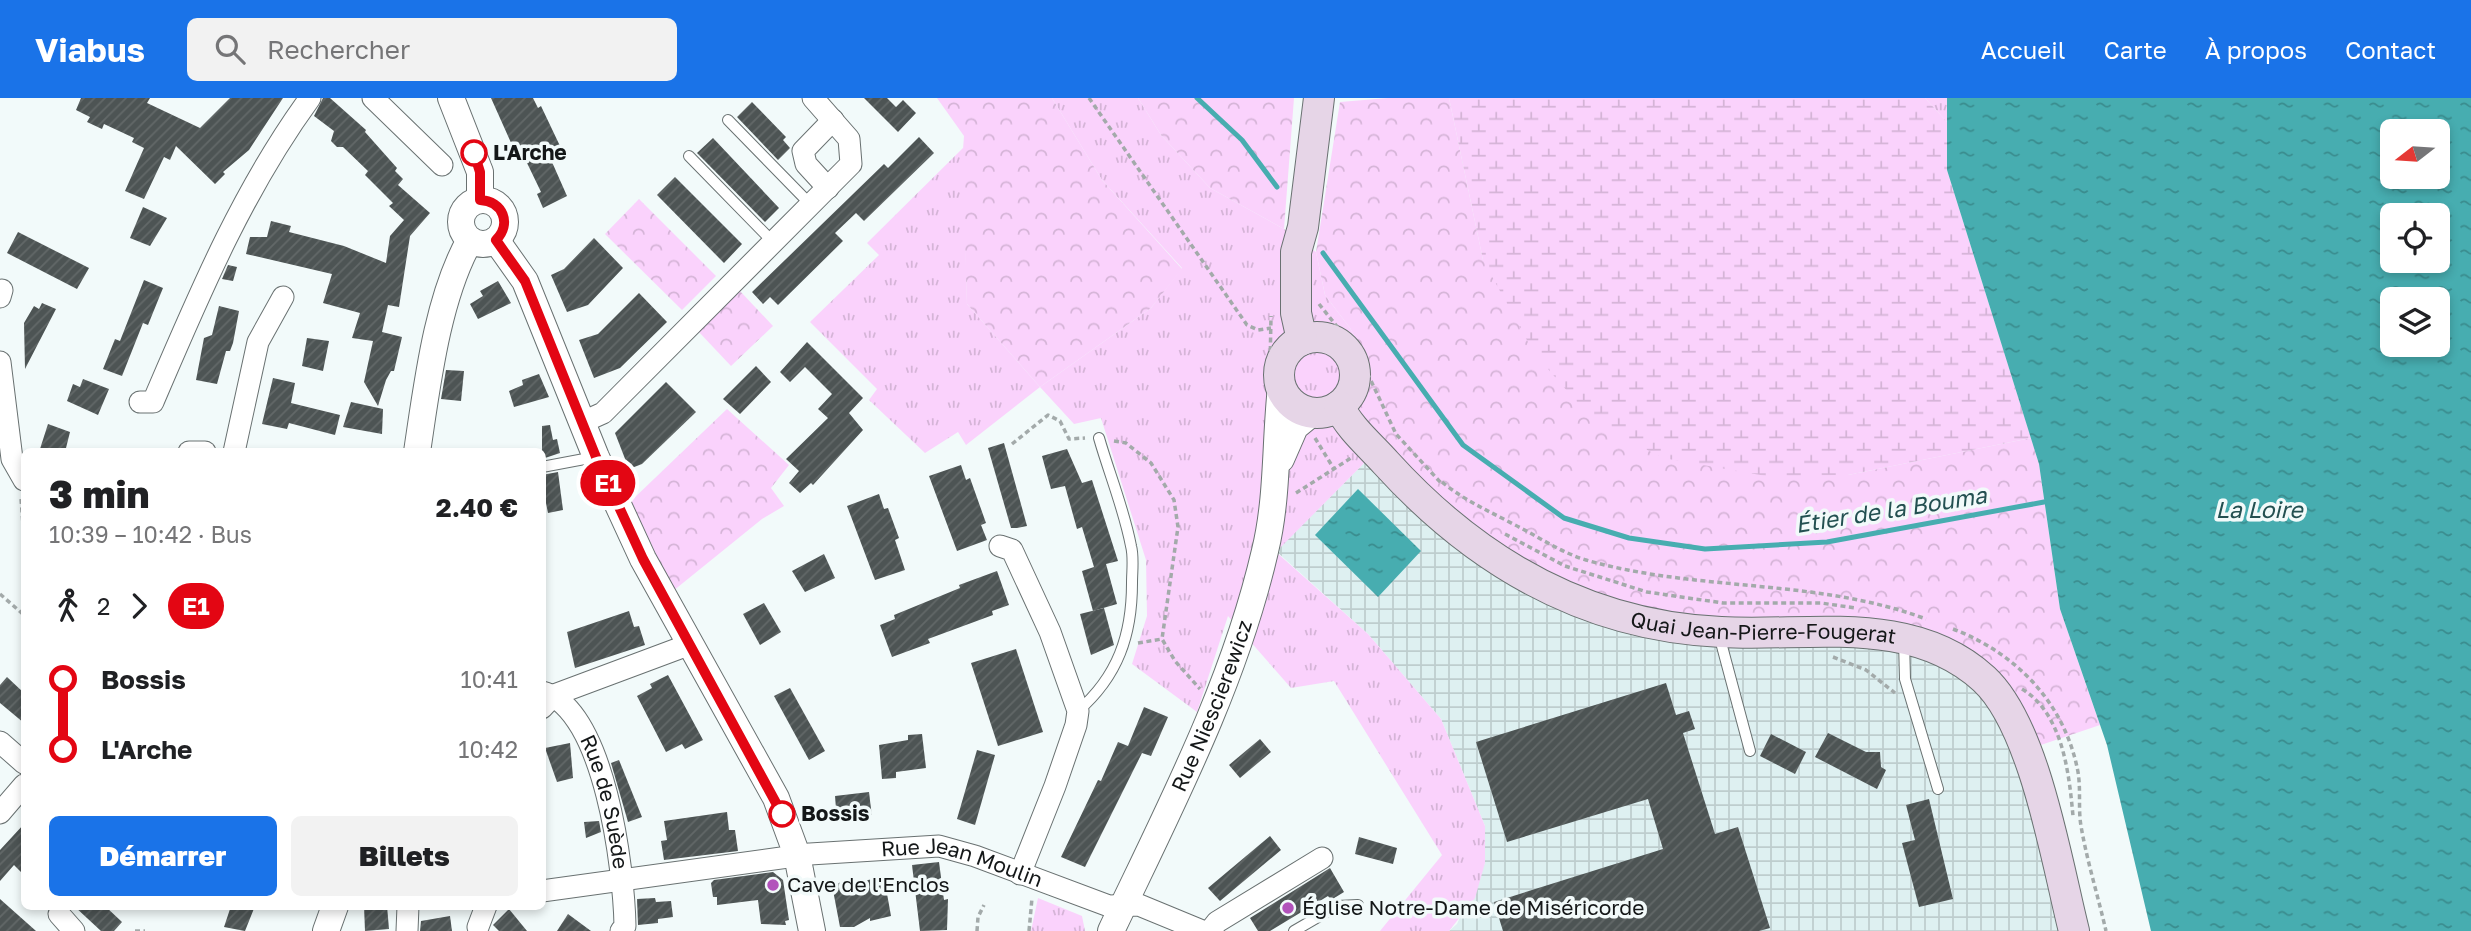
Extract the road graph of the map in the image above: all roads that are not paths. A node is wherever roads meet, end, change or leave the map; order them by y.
1 (310, 98) edge
2 (373, 98) edge
3 (451, 98) edge
4 (813, 98) edge
5 (1319, 98) edge
6 (728, 120) dead end
7 (833, 120) junction
8 (689, 156) dead end
9 (442, 164) dead end
10 (828, 188) junction
11 (480, 200) junction
12 (811, 205) junction
13 (1303, 227) junction
14 (470, 240) junction
15 (496, 240) junction
16 (773, 242) junction
17 (283, 297) dead end
18 (1301, 340) junction
19 (1333, 340) junction
20 (0, 362) edge
21 (1281, 387) junction
22 (140, 401) dead end
23 (1322, 418) junction
24 (583, 422) junction
25 (1099, 438) road end
26 (235, 448) edge
27 (418, 448) edge
28 (596, 457) junction
29 (546, 466) edge
30 (1276, 470) junction
31 (21, 475) edge
32 (1000, 546) dead end
33 (1719, 632) junction
34 (1905, 638) junction
35 (688, 645) junction
36 (546, 698) edge
37 (1078, 711) junction
38 (0, 742) edge
39 (1750, 751) dead end
40 (21, 760) edge
41 (21, 788) edge
42 (1938, 789) dead end
43 (0, 813) edge
44 (797, 855) junction
45 (1322, 859) dead end
46 (1028, 876) junction
47 (624, 879) junction
48 (546, 890) edge
49 (1358, 905) dead end
50 (1123, 906) junction
51 (334, 910) edge
52 (408, 910) edge
53 (484, 910) edge
54 (59, 914) dead end
55 (478, 927) dead end
56 (74, 931) edge
57 (326, 931) edge
58 (408, 931) edge
59 (621, 931) edge
60 (812, 931) edge
61 (1111, 931) edge
62 (1202, 931) edge
63 (1210, 931) edge
64 (1294, 931) edge
65 (2074, 931) edge

1 - 22 street
2 - 9 street
3 - 11 street
4 - 7 street
5 - 13 main road
6 - 12 lane
7 - 10 street
7 - 10 street
8 - 16 lane
10 - 12 street
11 - 14 street
11 - 15 street
12 - 16 street
13 - 18 main road
13 - 19 main road
14 - 15 street
14 - 27 street
15 - 24 street
16 - 24 street
17 - 26 street
18 - 19 main road
18 - 21 main road
19 - 23 main road
20 - 31 street
21 - 23 main road
21 - 30 street, Rue Niescierewicz
23 - 30 street, Rue Niescierewicz
23 - 33 main road, Quai Jean-Pierre-Fougerat
24 - 28 street
25 - 37 lane
28 - 29 lane
28 - 35 street
30 - 50 street, Rue Niescierewicz
32 - 37 street
33 - 34 main road, Quai Jean-Pierre-Fougerat
33 - 39 lane
34 - 42 lane
34 - 65 main road, Quai Jean-Pierre-Fougerat
35 - 36 street
35 - 44 street
36 - 47 street, Rue de Suède
37 - 46 street
38 - 40 street
41 - 43 street
44 - 46 street, Rue Jean Moulin
44 - 47 street, Rue Jean Moulin
44 - 60 street
45 - 63 street
46 - 50 street, Rue Jean Moulin
47 - 48 street, Rue Jean Moulin
47 - 59 street, Rue de Suède
49 - 64 lane
50 - 61 street, Rue Niescierewicz
50 - 62 street, Rue Jean Moulin
51 - 57 street
52 - 58 street
53 - 55 street
54 - 56 street

